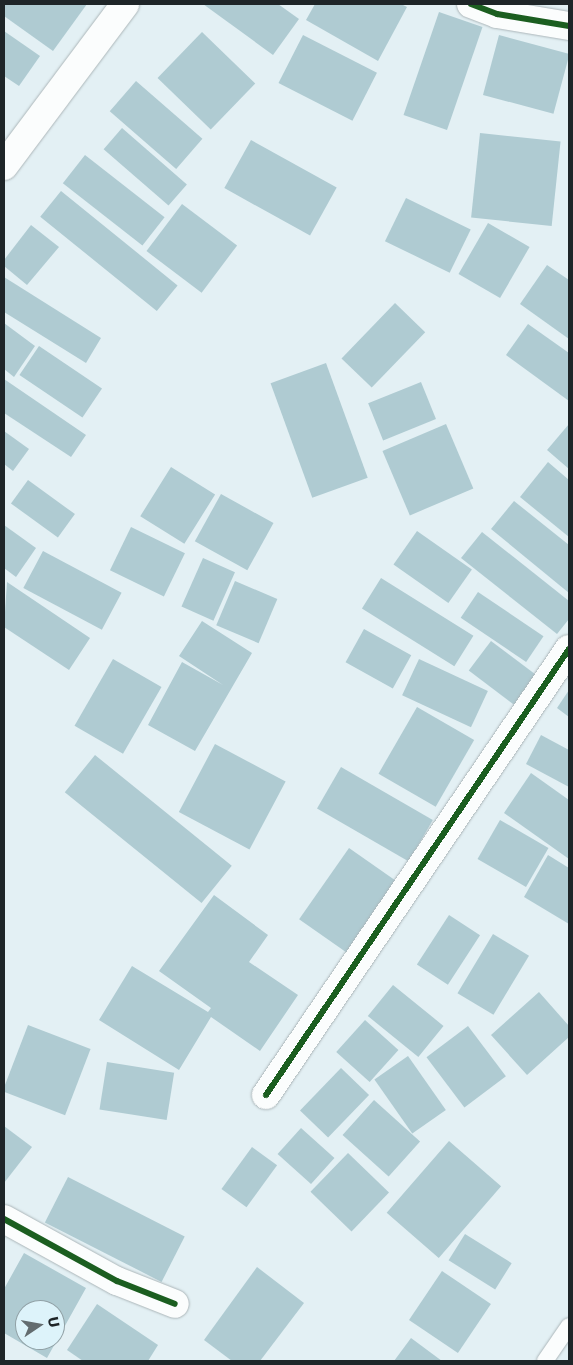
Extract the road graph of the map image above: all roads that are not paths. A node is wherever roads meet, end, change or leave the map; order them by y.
1 (125, 4) edge
2 (471, 4) edge
3 (569, 26) edge
4 (4, 166) edge
5 (568, 654) edge
6 (266, 1095) dead end
7 (4, 1219) edge
8 (175, 1304) dead end
9 (569, 1326) edge
10 (545, 1361) edge

1 - 4 main road
2 - 3 main road
5 - 6 main road
7 - 8 main road
9 - 10 lane

